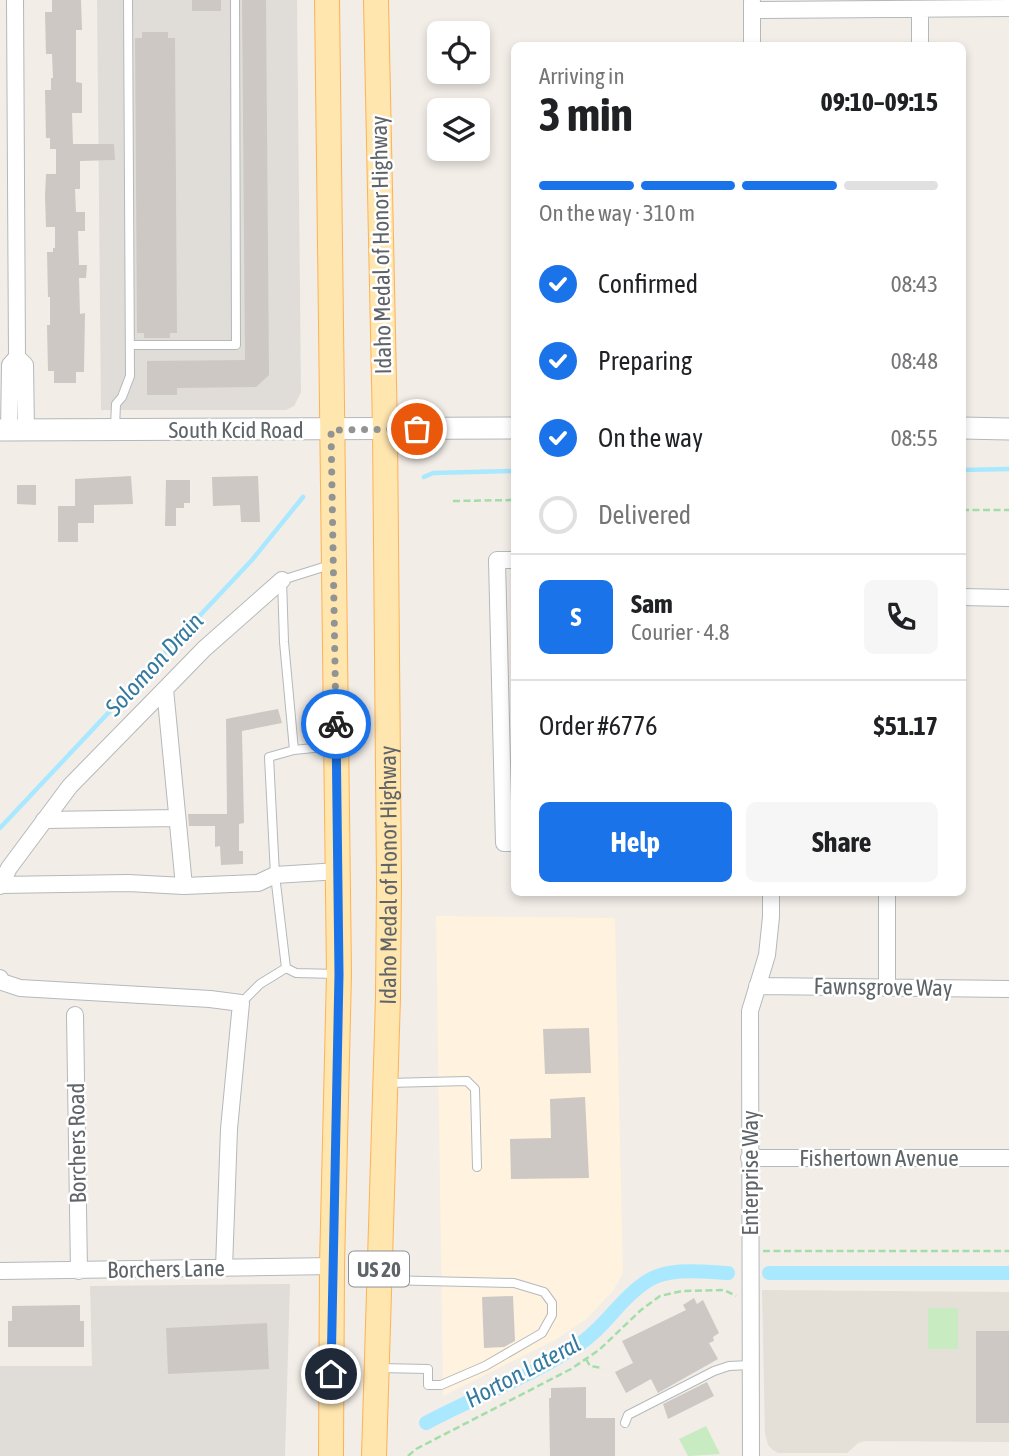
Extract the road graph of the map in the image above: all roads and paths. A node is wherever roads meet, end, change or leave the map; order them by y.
1 (15, 0) edge
2 (128, 0) edge
3 (235, 0) edge
4 (327, 0) edge
5 (376, 0) edge
6 (752, 5) edge
7 (1009, 8) edge
8 (920, 9) junction
9 (752, 42) edge
10 (920, 42) edge
11 (7, 53) edge
12 (130, 345) junction
13 (511, 428) edge
14 (966, 428) edge
15 (385, 429) junction
16 (1009, 429) edge
17 (12, 430) edge
18 (115, 430) junction
19 (331, 430) junction
20 (511, 500) edge
21 (453, 501) dead end
22 (966, 510) edge
23 (1009, 510) edge
24 (511, 560) edge
25 (333, 564) junction
26 (282, 580) junction
27 (966, 597) edge
28 (1009, 598) edge
29 (164, 689) junction
30 (508, 704) edge
31 (336, 746) junction
32 (294, 750) junction
33 (177, 818) junction
34 (44, 820) junction
35 (509, 843) edge
36 (339, 871) junction
37 (275, 875) junction
38 (0, 886) edge
39 (184, 886) junction
40 (771, 896) edge
41 (887, 896) edge
42 (285, 968) junction
43 (339, 974) junction
44 (0, 978) edge
45 (757, 986) junction
46 (887, 987) junction
47 (1009, 989) edge
48 (241, 1003) junction
49 (75, 1016) dead end
50 (385, 1083) junction
51 (749, 1158) junction
52 (1009, 1158) edge
53 (477, 1167) dead end
54 (750, 1251) junction
55 (1009, 1251) edge
56 (332, 1266) junction
57 (224, 1268) junction
58 (0, 1271) edge
59 (79, 1271) junction
60 (378, 1280) junction
61 (750, 1296) junction
62 (586, 1359) junction
63 (750, 1365) junction
64 (376, 1368) junction
65 (603, 1368) dead end
66 (625, 1423) dead end
67 (331, 1456) edge
68 (374, 1456) edge
69 (408, 1456) edge
70 (751, 1456) edge

1 - 11 street
2 - 12 lane
3 - 12 lane
4 - 19 main road, US 20
5 - 15 main road, Idaho Medal of Honor Highway
6 - 8 street
6 - 9 street
7 - 8 street
8 - 10 street
11 - 17 street
12 - 18 lane
13 - 15 street, South Kcid Road
14 - 16 street
15 - 19 street, South Kcid Road
15 - 50 main road, Idaho Medal of Honor Highway
17 - 18 street, South Kcid Road
18 - 19 street, South Kcid Road
19 - 25 main road, US 20
20 - 21 path
22 - 23 path
24 - 30 street
25 - 26 lane
25 - 31 main road, US 20
26 - 29 street
26 - 32 lane
27 - 28 street
29 - 33 street
29 - 34 street
30 - 35 street
31 - 32 lane
31 - 36 main road, US 20
32 - 37 lane
33 - 34 street
33 - 39 street
34 - 38 street
36 - 37 street
36 - 43 main road, US 20
37 - 39 street
37 - 42 lane
38 - 39 street
40 - 45 street, Enterprise Way
41 - 46 street
42 - 43 lane
42 - 48 lane
43 - 56 main road, US 20
44 - 48 street
45 - 46 street, Fawnsgrove Way
45 - 51 street, Enterprise Way
46 - 47 street, Fawnsgrove Way
48 - 57 street
49 - 59 street, Borchers Road
50 - 53 lane
50 - 60 main road, Idaho Medal of Honor Highway / US 20
51 - 52 street, Fishertown Avenue
51 - 54 street, Enterprise Way
54 - 55 path
54 - 61 street, Enterprise Way
56 - 57 street, Borchers Lane
56 - 67 main road, US 20
57 - 59 street, Borchers Lane
58 - 59 street, Borchers Lane
60 - 64 main road, Idaho Medal of Honor Highway / US 20
60 - 64 lane
61 - 62 path
61 - 63 street, Enterprise Way
62 - 65 path
62 - 69 path
63 - 66 lane
63 - 70 street, Enterprise Way
64 - 68 main road, Idaho Medal of Honor Highway / US 20

